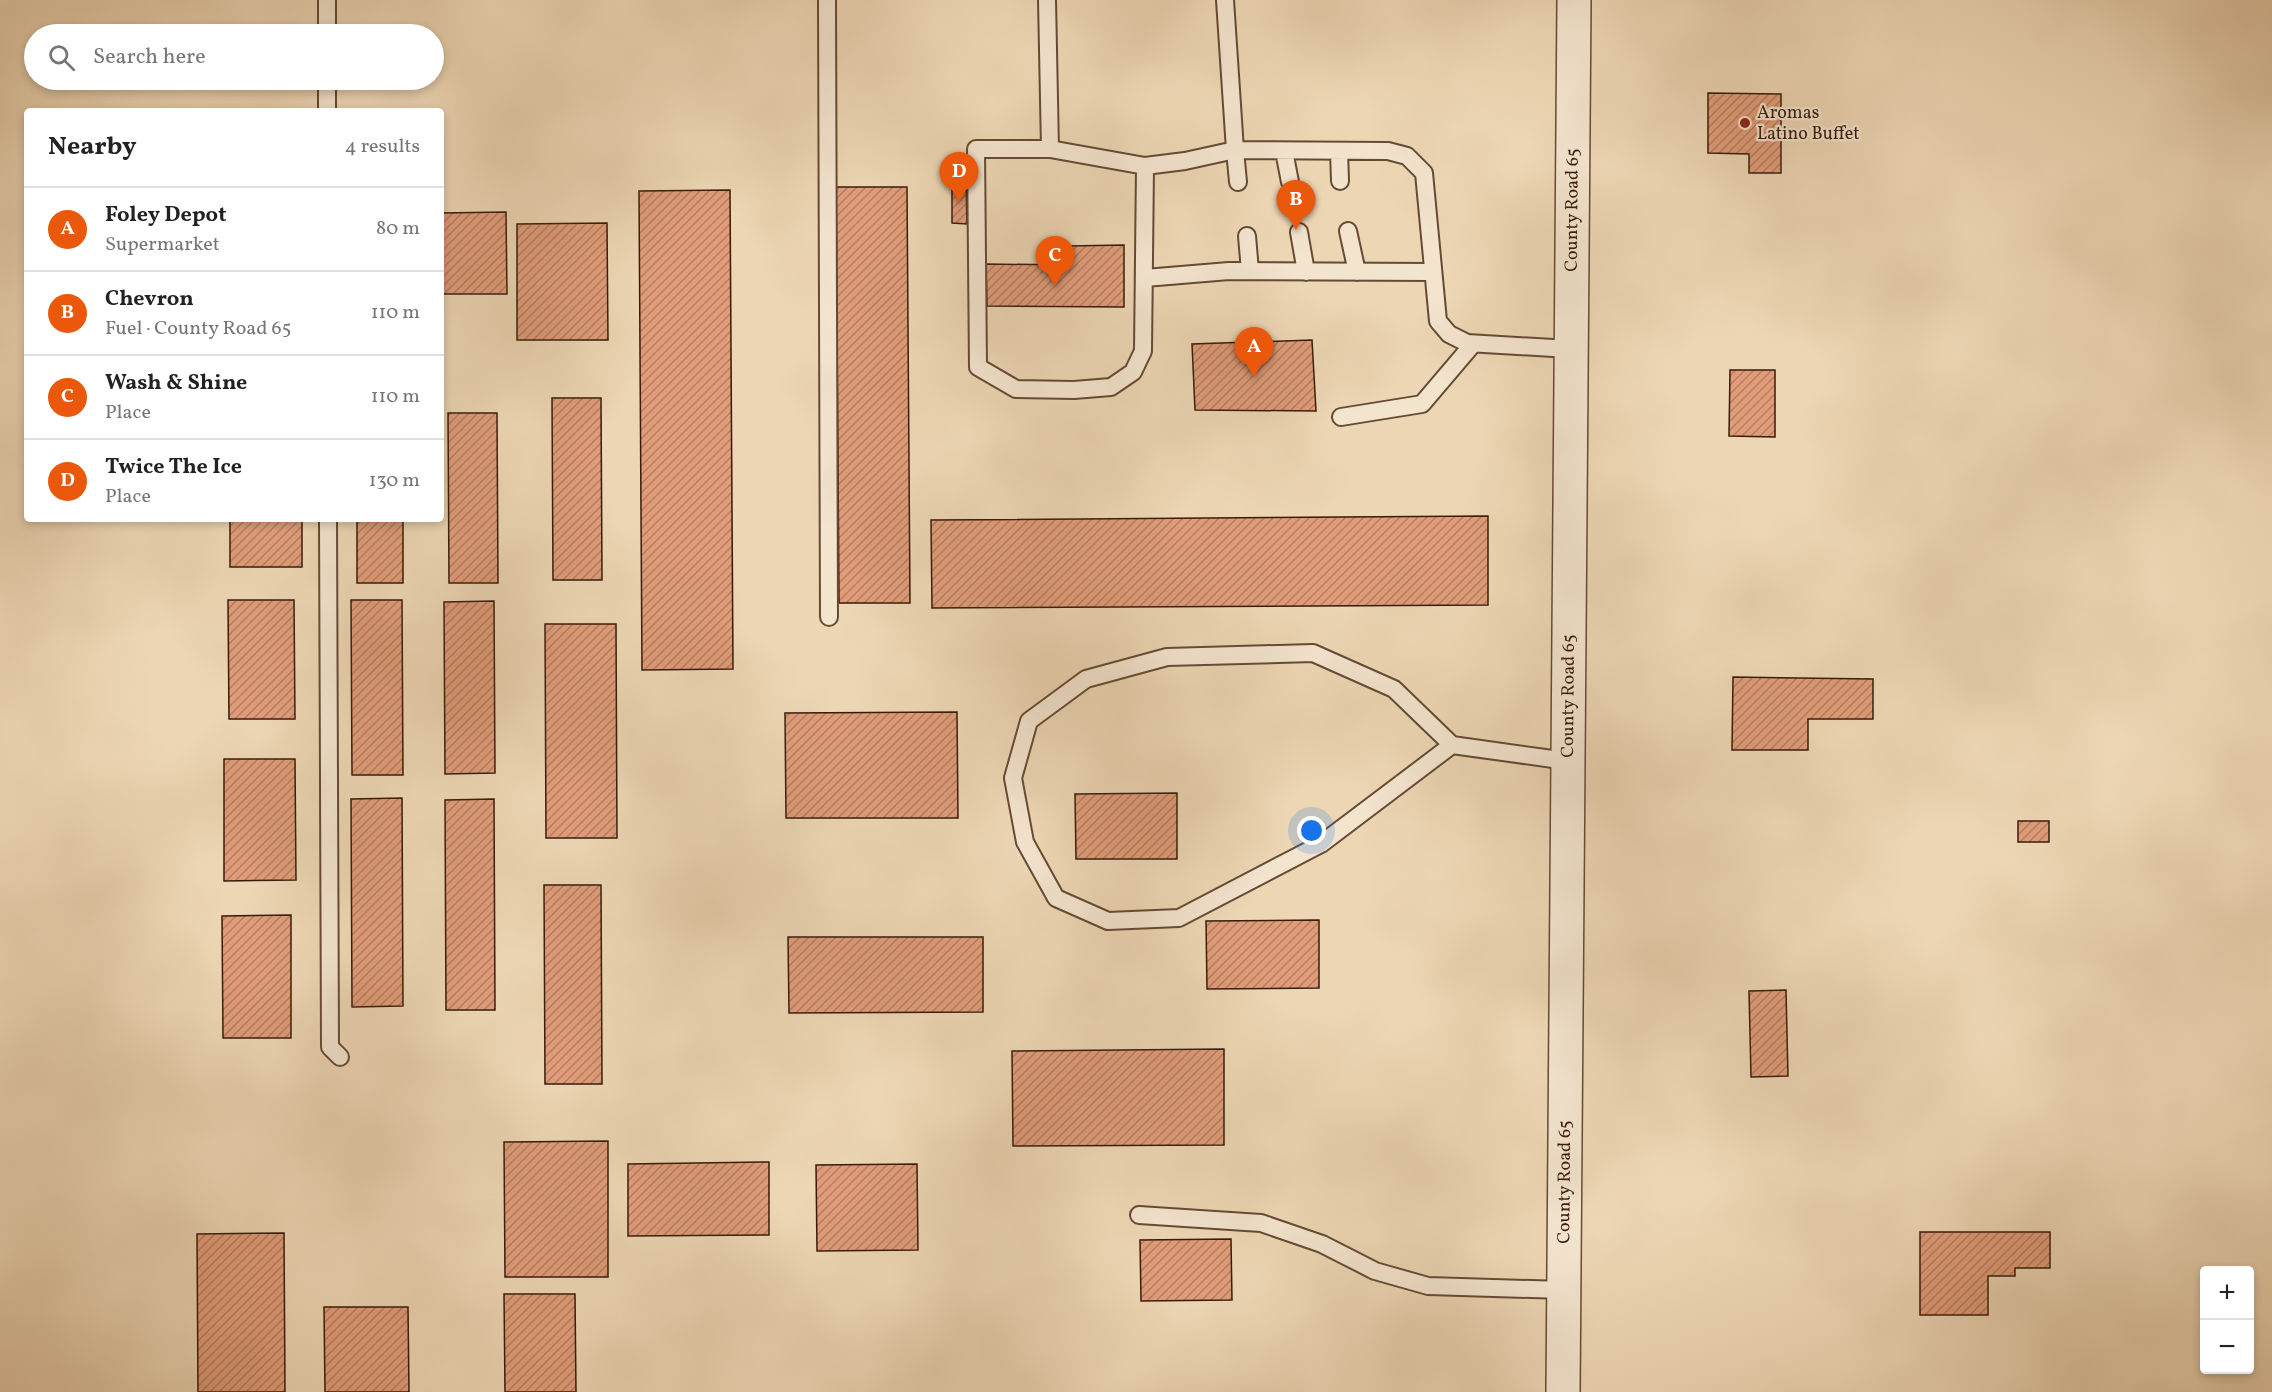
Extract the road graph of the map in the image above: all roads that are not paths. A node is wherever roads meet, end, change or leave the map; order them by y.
1 (327, 0) edge
2 (827, 0) edge
3 (1047, 0) edge
4 (1225, 0) edge
5 (1574, 0) edge
6 (327, 24) edge
7 (327, 90) edge
8 (327, 108) edge
9 (1050, 149) junction
10 (1235, 150) junction
11 (1284, 151) junction
12 (1339, 151) junction
13 (1145, 166) junction
14 (1340, 181) dead end
15 (1238, 182) dead end
16 (1290, 182) dead end
17 (1348, 231) dead end
18 (1299, 232) dead end
19 (1247, 236) dead end
20 (1250, 271) junction
21 (1306, 272) junction
22 (1357, 272) junction
23 (1433, 272) junction
24 (1145, 278) junction
25 (1473, 344) junction
26 (1570, 349) junction
27 (1341, 417) dead end
28 (328, 522) edge
29 (829, 617) dead end
30 (1452, 745) junction
31 (1567, 761) junction
32 (340, 1057) dead end
33 (1139, 1215) dead end
34 (1564, 1290) junction
35 (1563, 1392) edge

1 - 6 lane
2 - 29 lane
3 - 9 lane
4 - 10 lane
5 - 26 street, County Road 65
7 - 8 lane
9 - 13 lane
9 - 24 lane
10 - 11 lane
10 - 13 lane
10 - 15 lane
11 - 12 lane
11 - 16 lane
12 - 14 lane
12 - 23 lane
13 - 24 lane
17 - 22 lane
18 - 21 lane
19 - 20 lane
20 - 21 lane
20 - 24 lane
21 - 22 lane
22 - 23 lane
23 - 25 lane
25 - 26 lane
25 - 27 lane
26 - 31 street, County Road 65
28 - 32 lane
30 - 30 lane
30 - 31 lane
31 - 34 street, County Road 65
33 - 34 lane
34 - 35 street, County Road 65

